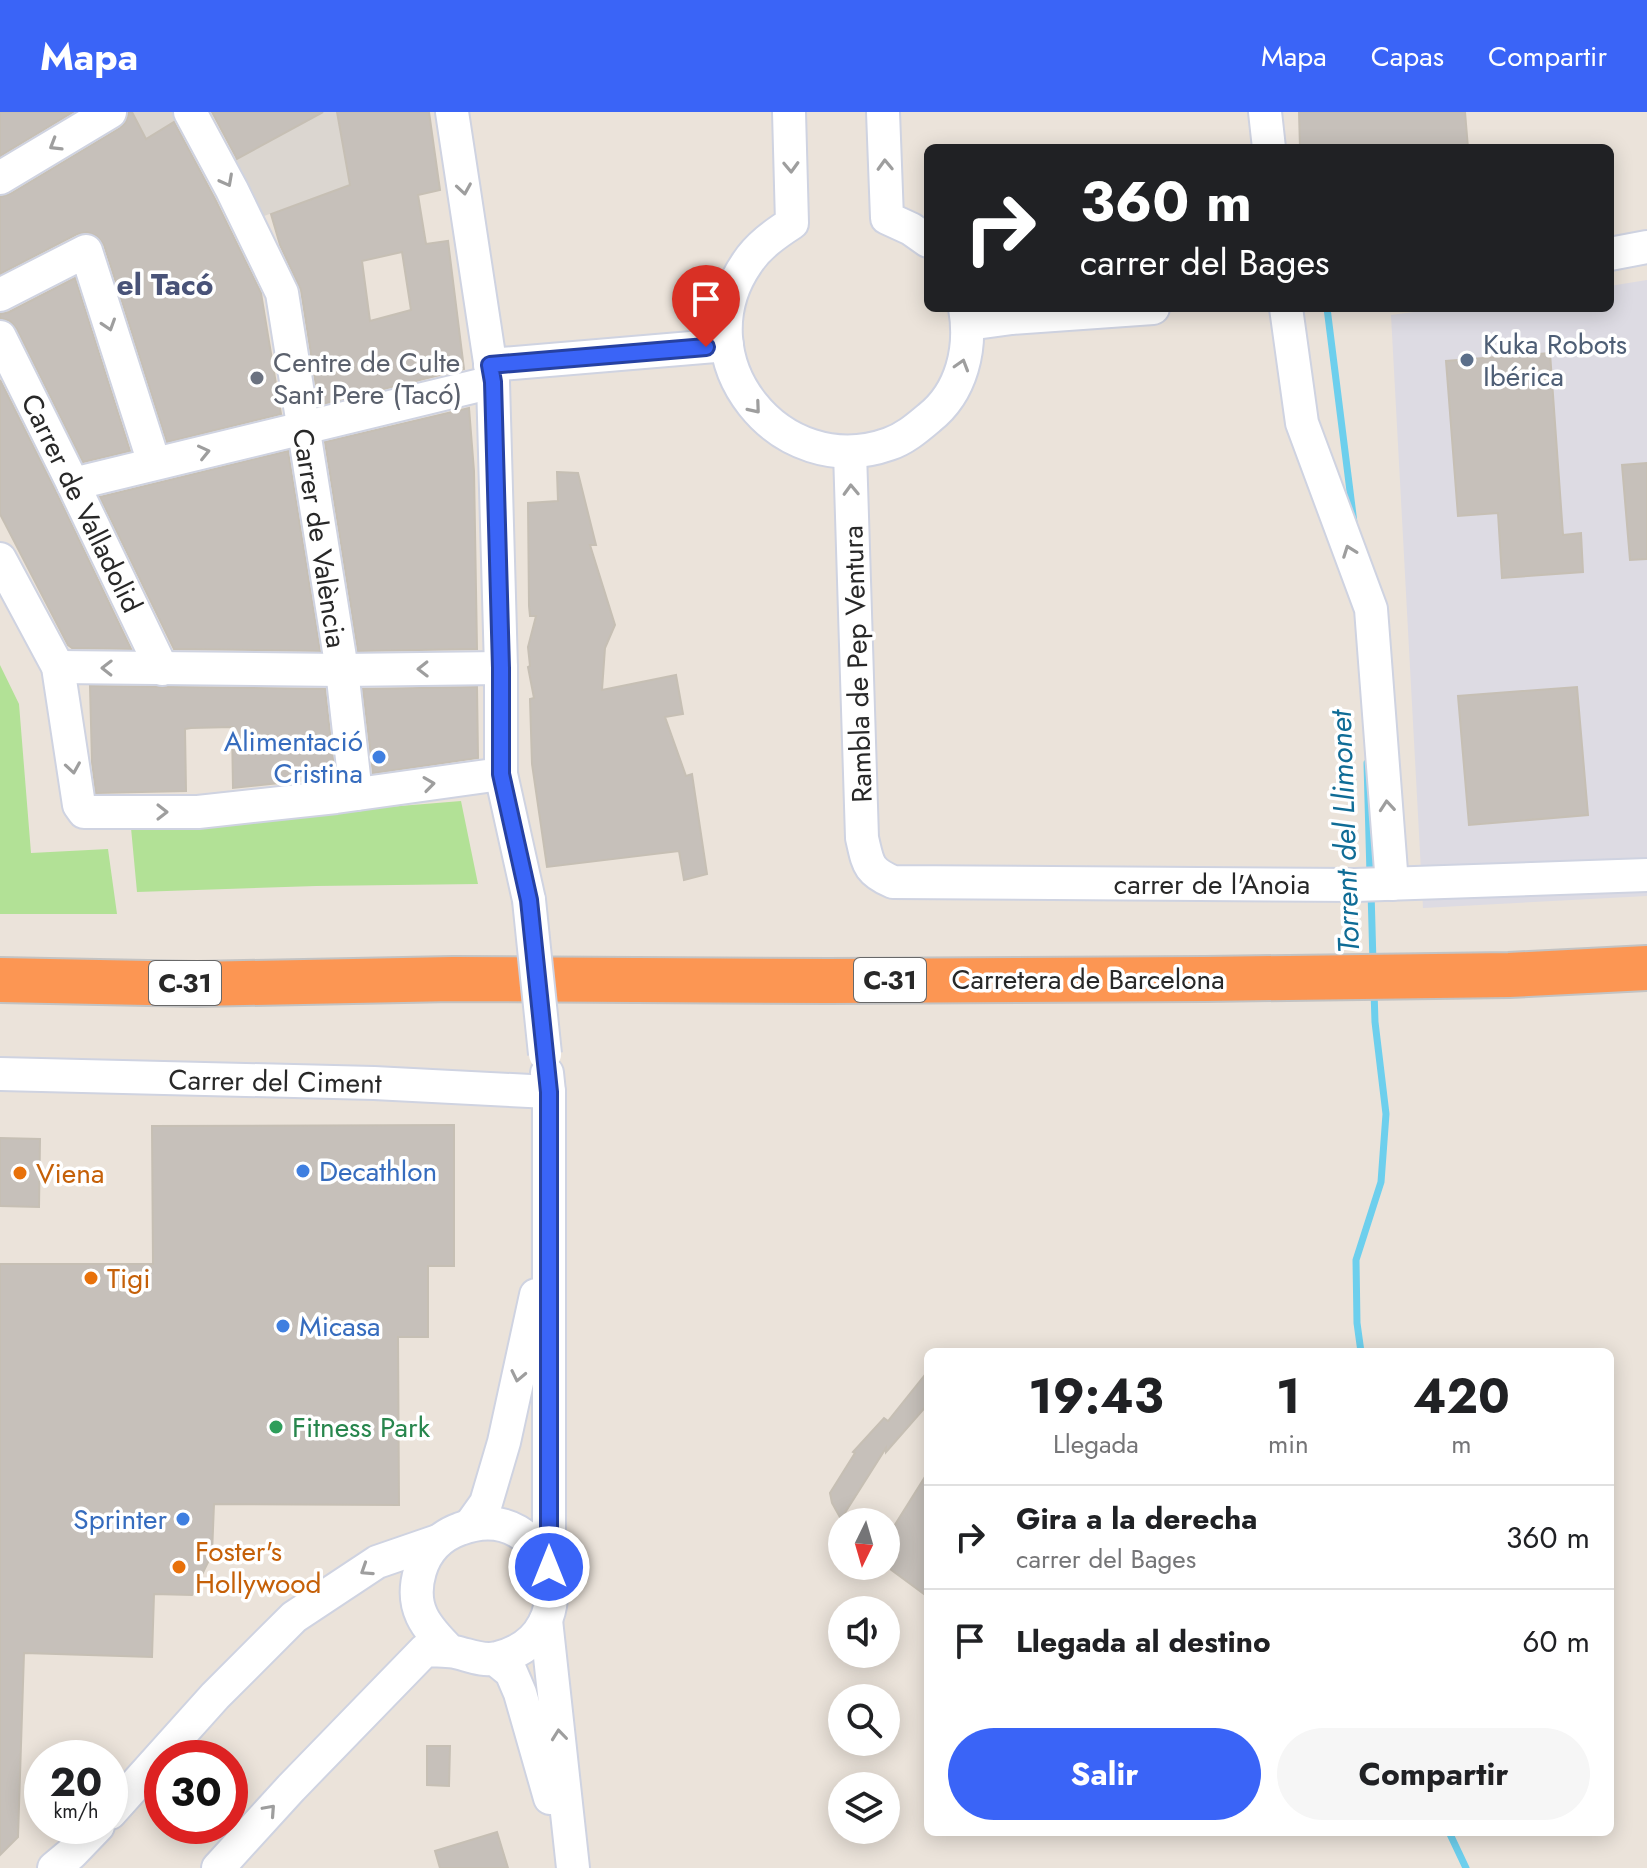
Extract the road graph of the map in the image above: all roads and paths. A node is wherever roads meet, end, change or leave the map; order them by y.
1 (110, 112) edge
2 (190, 112) edge
3 (452, 112) edge
4 (789, 112) edge
5 (883, 112) edge
6 (1265, 112) edge
7 (1269, 144) edge
8 (0, 178) edge
9 (924, 238) edge
10 (1647, 247) edge
11 (1614, 253) edge
12 (0, 295) edge
13 (1097, 312) edge
14 (1287, 312) edge
15 (967, 316) edge
16 (0, 337) edge
17 (727, 345) junction
18 (491, 374) junction
19 (302, 428) junction
20 (850, 452) junction
21 (154, 463) junction
22 (73, 484) junction
23 (0, 559) edge
24 (58, 667) junction
25 (501, 668) junction
26 (162, 669) junction
27 (342, 670) junction
28 (501, 774) junction
29 (356, 794) junction
30 (875, 872) joint
31 (1647, 875) edge
32 (1392, 884) junction
33 (1647, 968) edge
34 (0, 980) edge
35 (0, 1074) edge
36 (549, 1092) junction
37 (548, 1245) junction
38 (471, 1524) junction
39 (438, 1541) junction
40 (549, 1567) junction
41 (546, 1620) junction
42 (450, 1651) junction
43 (495, 1659) junction
44 (128, 1793) edge
45 (81, 1844) edge
46 (54, 1868) edge
47 (218, 1868) edge
48 (572, 1868) edge

1 -> 8 street
2 -> 19 street, Carrer de València
3 -> 18 street
4 -> 17 street
9 -> 5 street
6 - 7 street
10 - 11 street
12 -> 21 street
13 - 15 street
32 -> 14 street
20 -> 15 street
16 - 22 street, Carrer de Valladolid
17 - 18 street
17 -> 20 street
18 - 19 street
18 - 25 street
21 -> 19 street
19 - 27 street, Carrer de València
30 -> 20 street, Rambla de Pep Ventura
21 - 22 street
22 - 26 street, Carrer de Valladolid
23 - 24 street
26 -> 24 street
24 -> 29 street
25 -> 27 street
25 - 28 street
26 - 27 street
27 - 29 street, Carrer de València
29 -> 28 street
28 - 36 street, bridge
30 - 32 street, carrer de l'Anoia
31 - 32 street, carrer de l'Anoia
33 - 34 highway, Carretera de Barcelona / C-31
35 - 36 street, Carrer del Ciment
36 - 37 street
37 -> 38 street
37 - 40 street
38 - 39 street
38 - 40 street
39 - 42 street
39 -> 44 street
40 - 41 street
41 - 43 street
48 -> 41 street
42 - 43 street
47 -> 42 street
43 - 48 street
45 - 46 street

